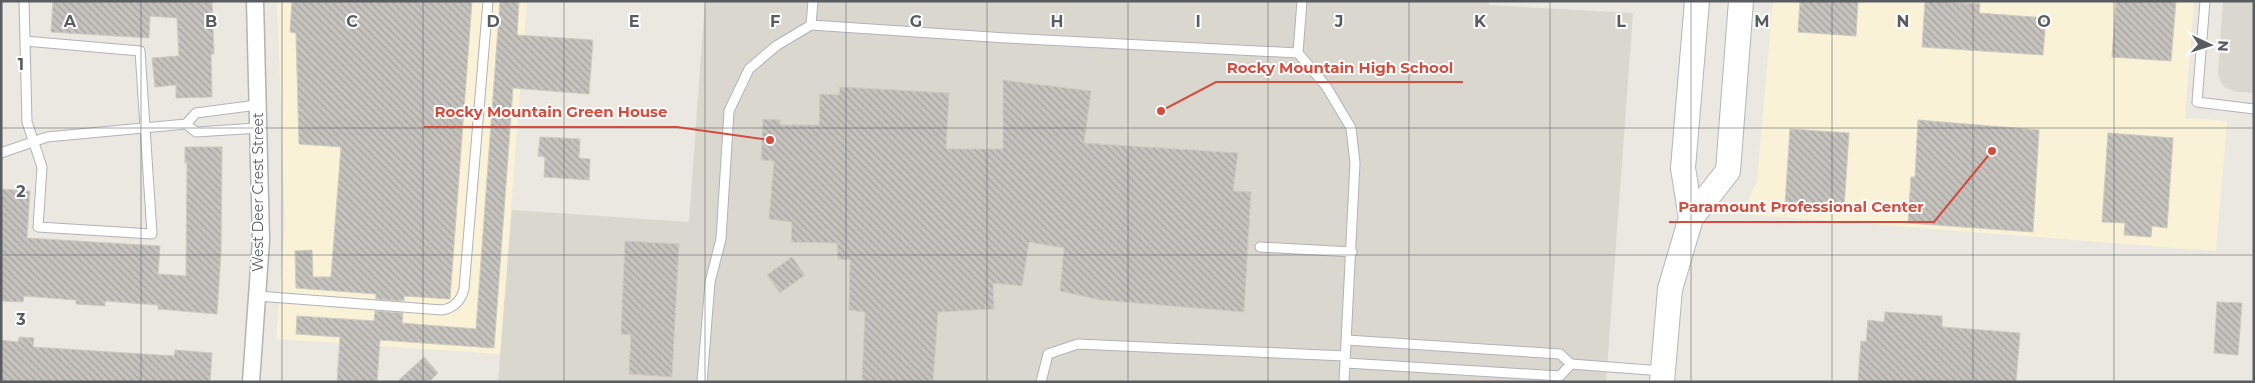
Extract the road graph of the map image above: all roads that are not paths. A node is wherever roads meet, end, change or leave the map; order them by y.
1 (24, 1) edge
2 (255, 1) edge
3 (488, 1) edge
4 (813, 1) edge
5 (1302, 1) edge
6 (1697, 1) edge
7 (1741, 1) edge
8 (2205, 1) edge
9 (812, 25) junction
10 (25, 41) junction
11 (1298, 53) junction
12 (257, 105) junction
13 (2254, 109) edge
14 (186, 124) junction
15 (145, 127) junction
16 (258, 128) junction
17 (35, 141) junction
18 (1, 153) edge
19 (1691, 218) junction
20 (1260, 247) dead end
21 (1352, 252) junction
22 (257, 296) junction
23 (1347, 340) junction
24 (1346, 359) junction
25 (1571, 364) junction
26 (1663, 376) edge
27 (251, 382) edge
28 (702, 382) edge
29 (1042, 382) edge
30 (1344, 382) edge

1 - 10 lane
2 - 12 street, West Deer Crest Street
3 - 22 lane
4 - 9 lane
5 - 11 lane
6 - 19 street
7 - 19 street
8 - 13 lane
9 - 11 lane
9 - 28 lane
10 - 15 lane
10 - 17 lane
11 - 21 lane
12 - 14 lane
12 - 16 street, West Deer Crest Street
14 - 15 lane
14 - 16 lane
15 - 17 lane
15 - 17 lane
16 - 22 street, West Deer Crest Street
17 - 18 lane
19 - 26 street
20 - 21 lane
21 - 23 lane
22 - 27 street, West Deer Crest Street
23 - 24 lane
23 - 25 lane
24 - 25 lane
24 - 29 lane
24 - 30 lane
25 - 26 lane

